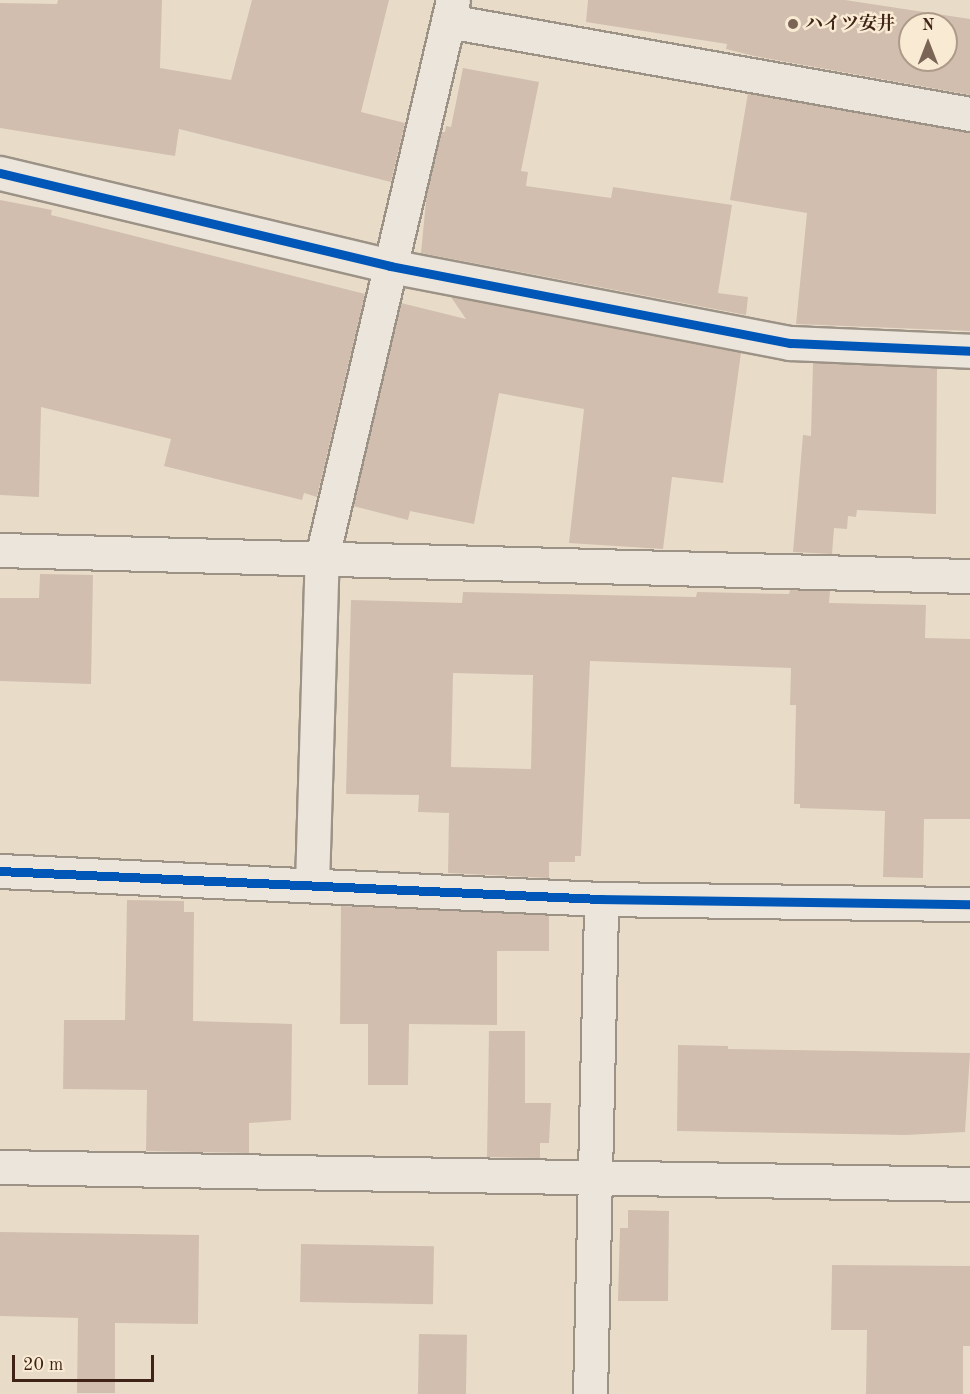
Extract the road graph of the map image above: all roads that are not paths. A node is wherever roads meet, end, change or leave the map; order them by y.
1 (451, 11) edge
2 (970, 114) edge
3 (0, 173) edge
4 (390, 266) junction
5 (970, 351) edge
6 (0, 550) edge
7 (322, 557) junction
8 (970, 576) edge
9 (0, 871) edge
10 (312, 885) junction
11 (601, 899) junction
12 (970, 904) edge
13 (0, 1167) edge
14 (595, 1178) junction
15 (970, 1184) edge
16 (590, 1394) edge

1 - 2 street
1 - 4 street
3 - 4 street
4 - 5 street
4 - 7 street
6 - 7 street
7 - 8 street
7 - 10 street
9 - 10 street
10 - 11 street
11 - 12 street
11 - 14 street
13 - 14 street
14 - 15 street
14 - 16 street

